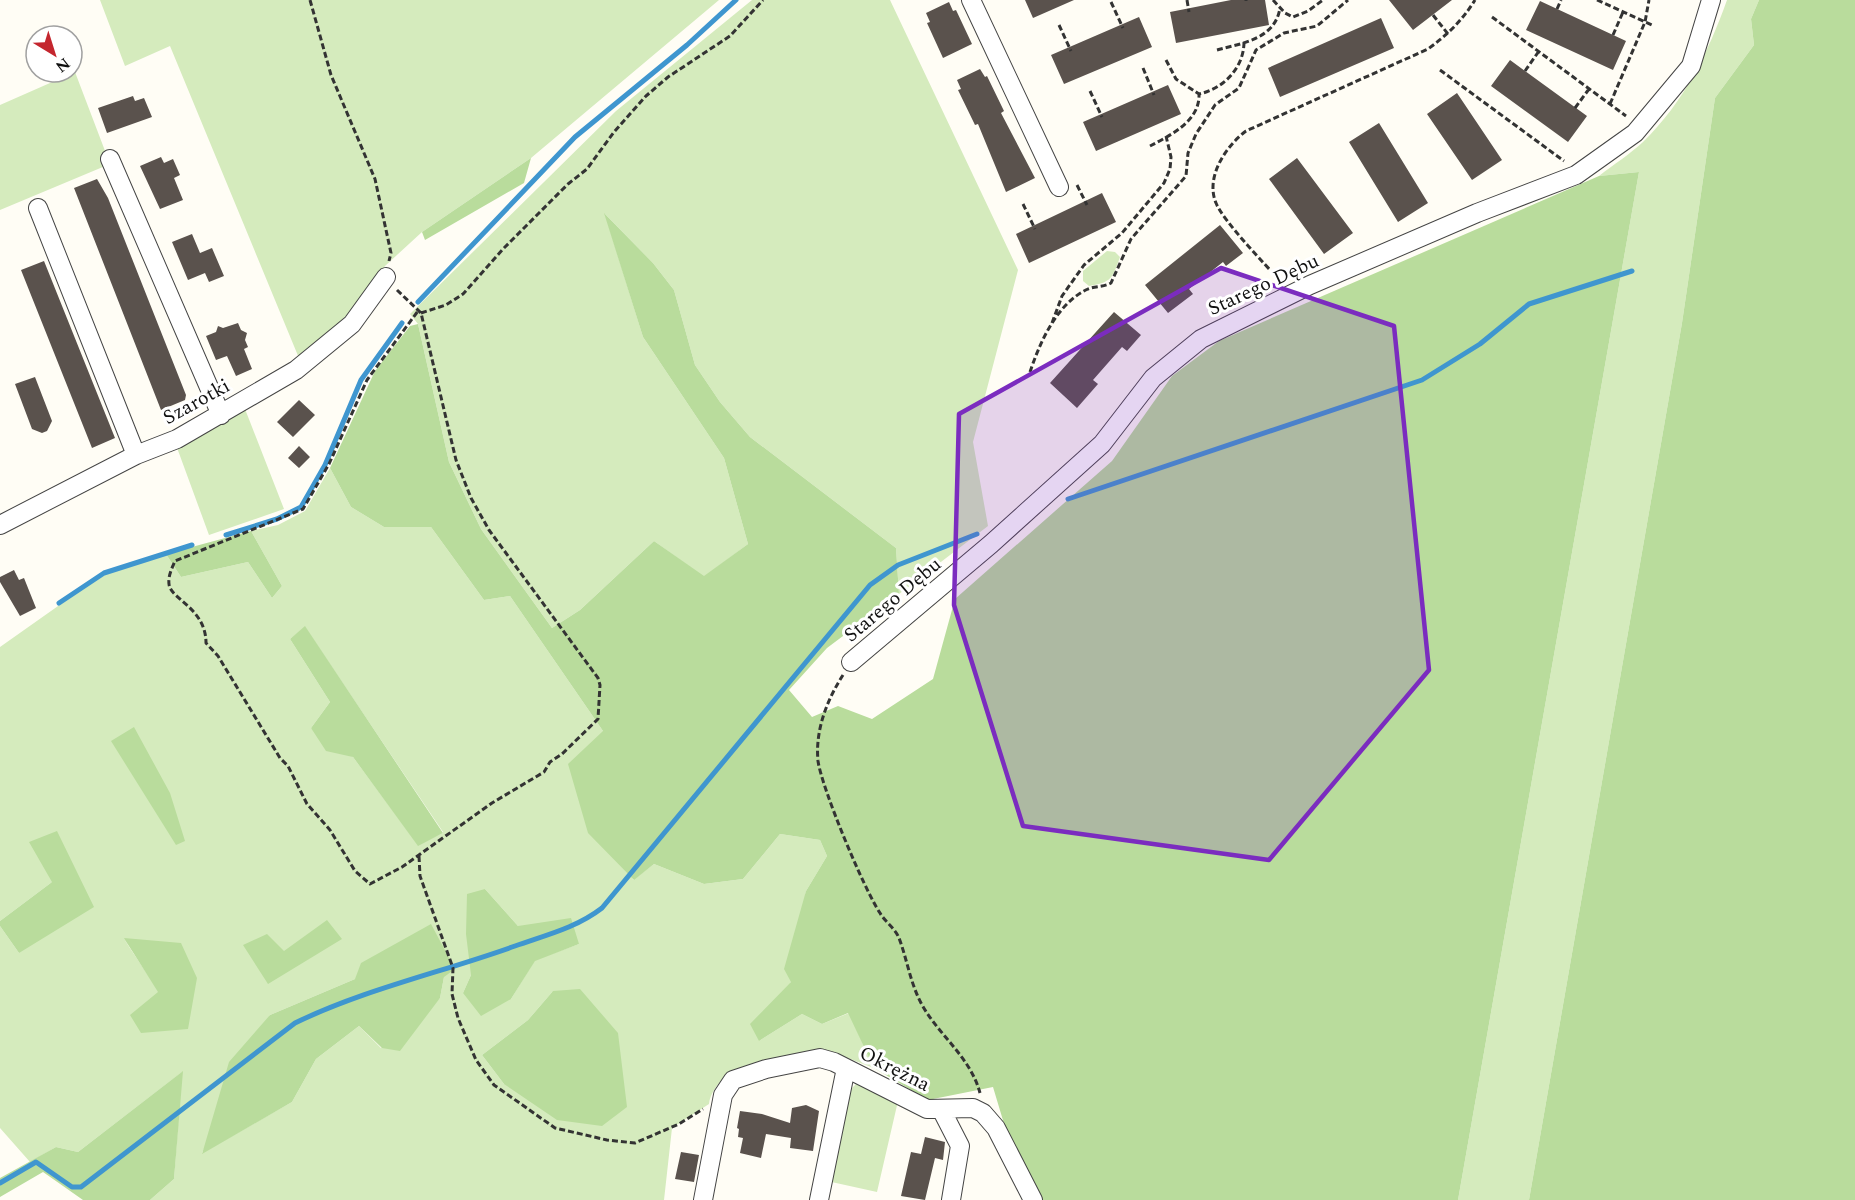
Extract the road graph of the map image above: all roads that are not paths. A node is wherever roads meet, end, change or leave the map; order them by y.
1 (970, 0) edge
2 (1711, 0) edge
3 (111, 159) dead end
4 (1067, 183) road end
5 (38, 208) dead end
6 (386, 277) road end
7 (221, 415) junction
8 (136, 455) junction
9 (0, 525) edge
10 (851, 662) road end
11 (846, 1068) junction
12 (941, 1109) junction
13 (704, 1200) edge
14 (819, 1200) edge
15 (951, 1200) edge
16 (1033, 1200) edge

1 - 4 street
2 - 10 street, Starego Dębu
3 - 7 street
5 - 8 street
6 - 7 street, Szarotki
7 - 8 street, Szarotki
8 - 9 street, Szarotki
11 - 12 street, Okrężna
11 - 13 street, Okrężna
11 - 14 street
12 - 15 street
12 - 16 street, Okrężna

